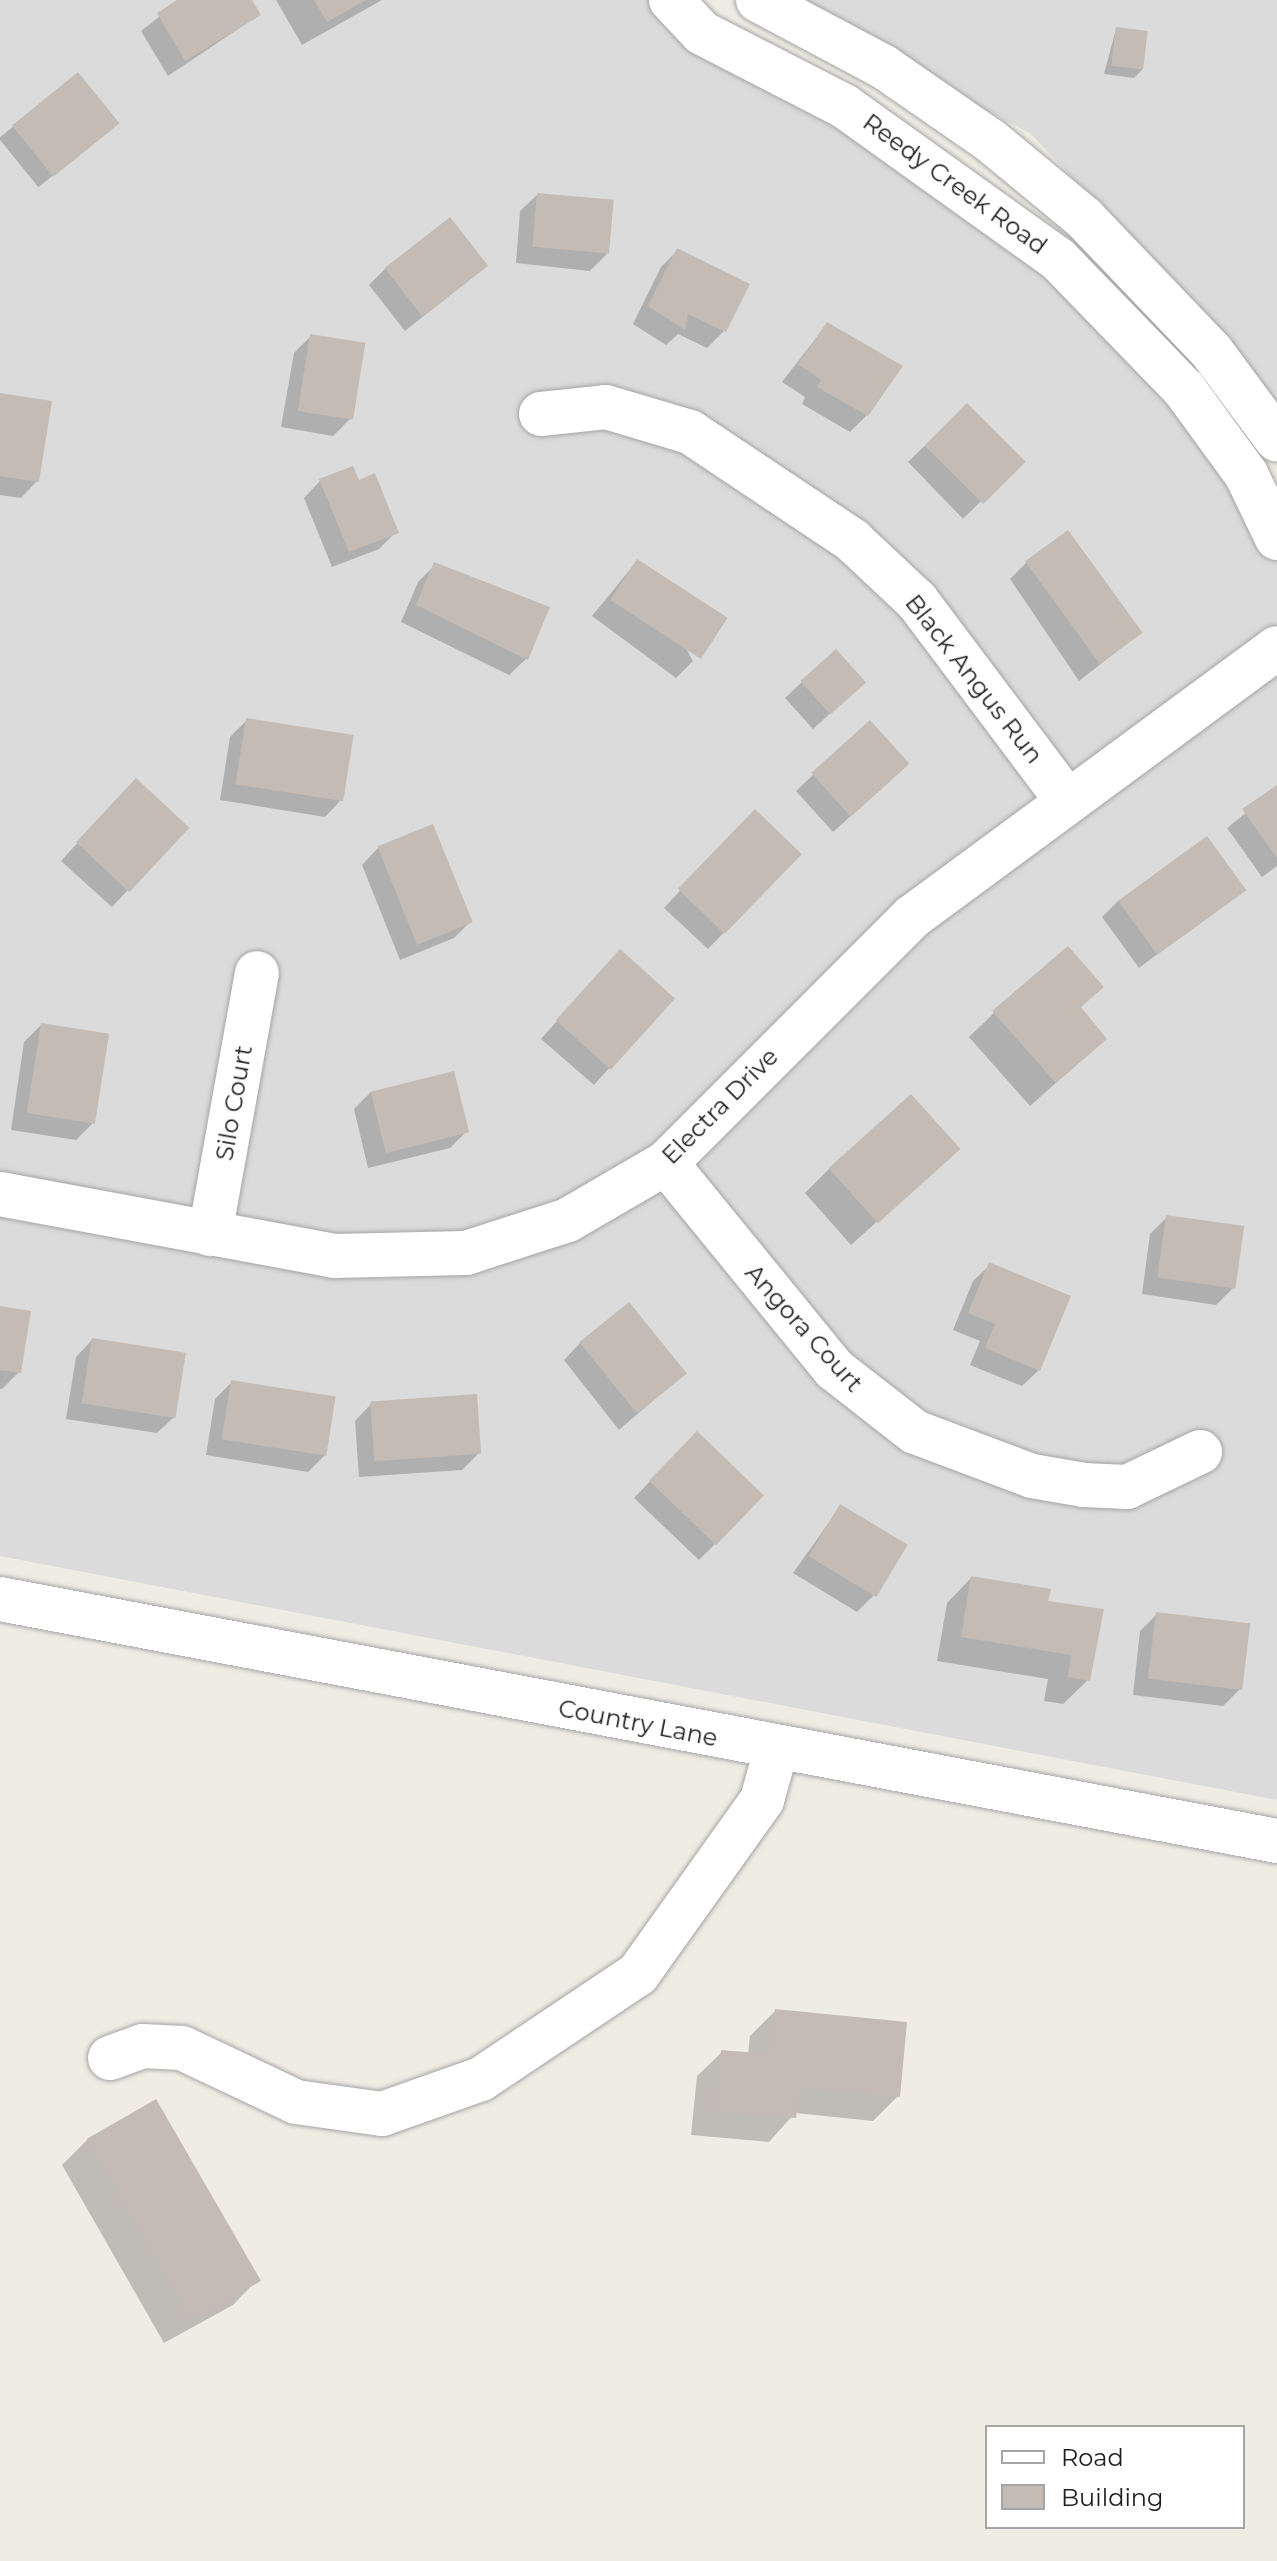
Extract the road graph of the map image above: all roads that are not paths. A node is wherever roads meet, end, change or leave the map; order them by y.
1 (671, 0) edge
2 (758, 0) edge
3 (541, 414) dead end
4 (1277, 440) edge
5 (1277, 538) edge
6 (1277, 648) edge
7 (1065, 798) junction
8 (257, 973) dead end
9 (666, 1163) junction
10 (0, 1194) edge
11 (210, 1234) junction
12 (1200, 1452) dead end
13 (0, 1599) edge
14 (776, 1750) junction
15 (1277, 1841) edge
16 (110, 2058) dead end

1 - 5 street, Reedy Creek Road
2 - 4 street, Reedy Creek Road
3 - 7 street, Black Angus Run
6 - 7 street, Electra Drive
7 - 9 street, Electra Drive
8 - 11 street, Silo Court
9 - 11 street, Electra Drive
9 - 12 street, Angora Court
10 - 11 street, Electra Drive
13 - 14 street, Country Lane
14 - 15 street, Country Lane
14 - 16 street

